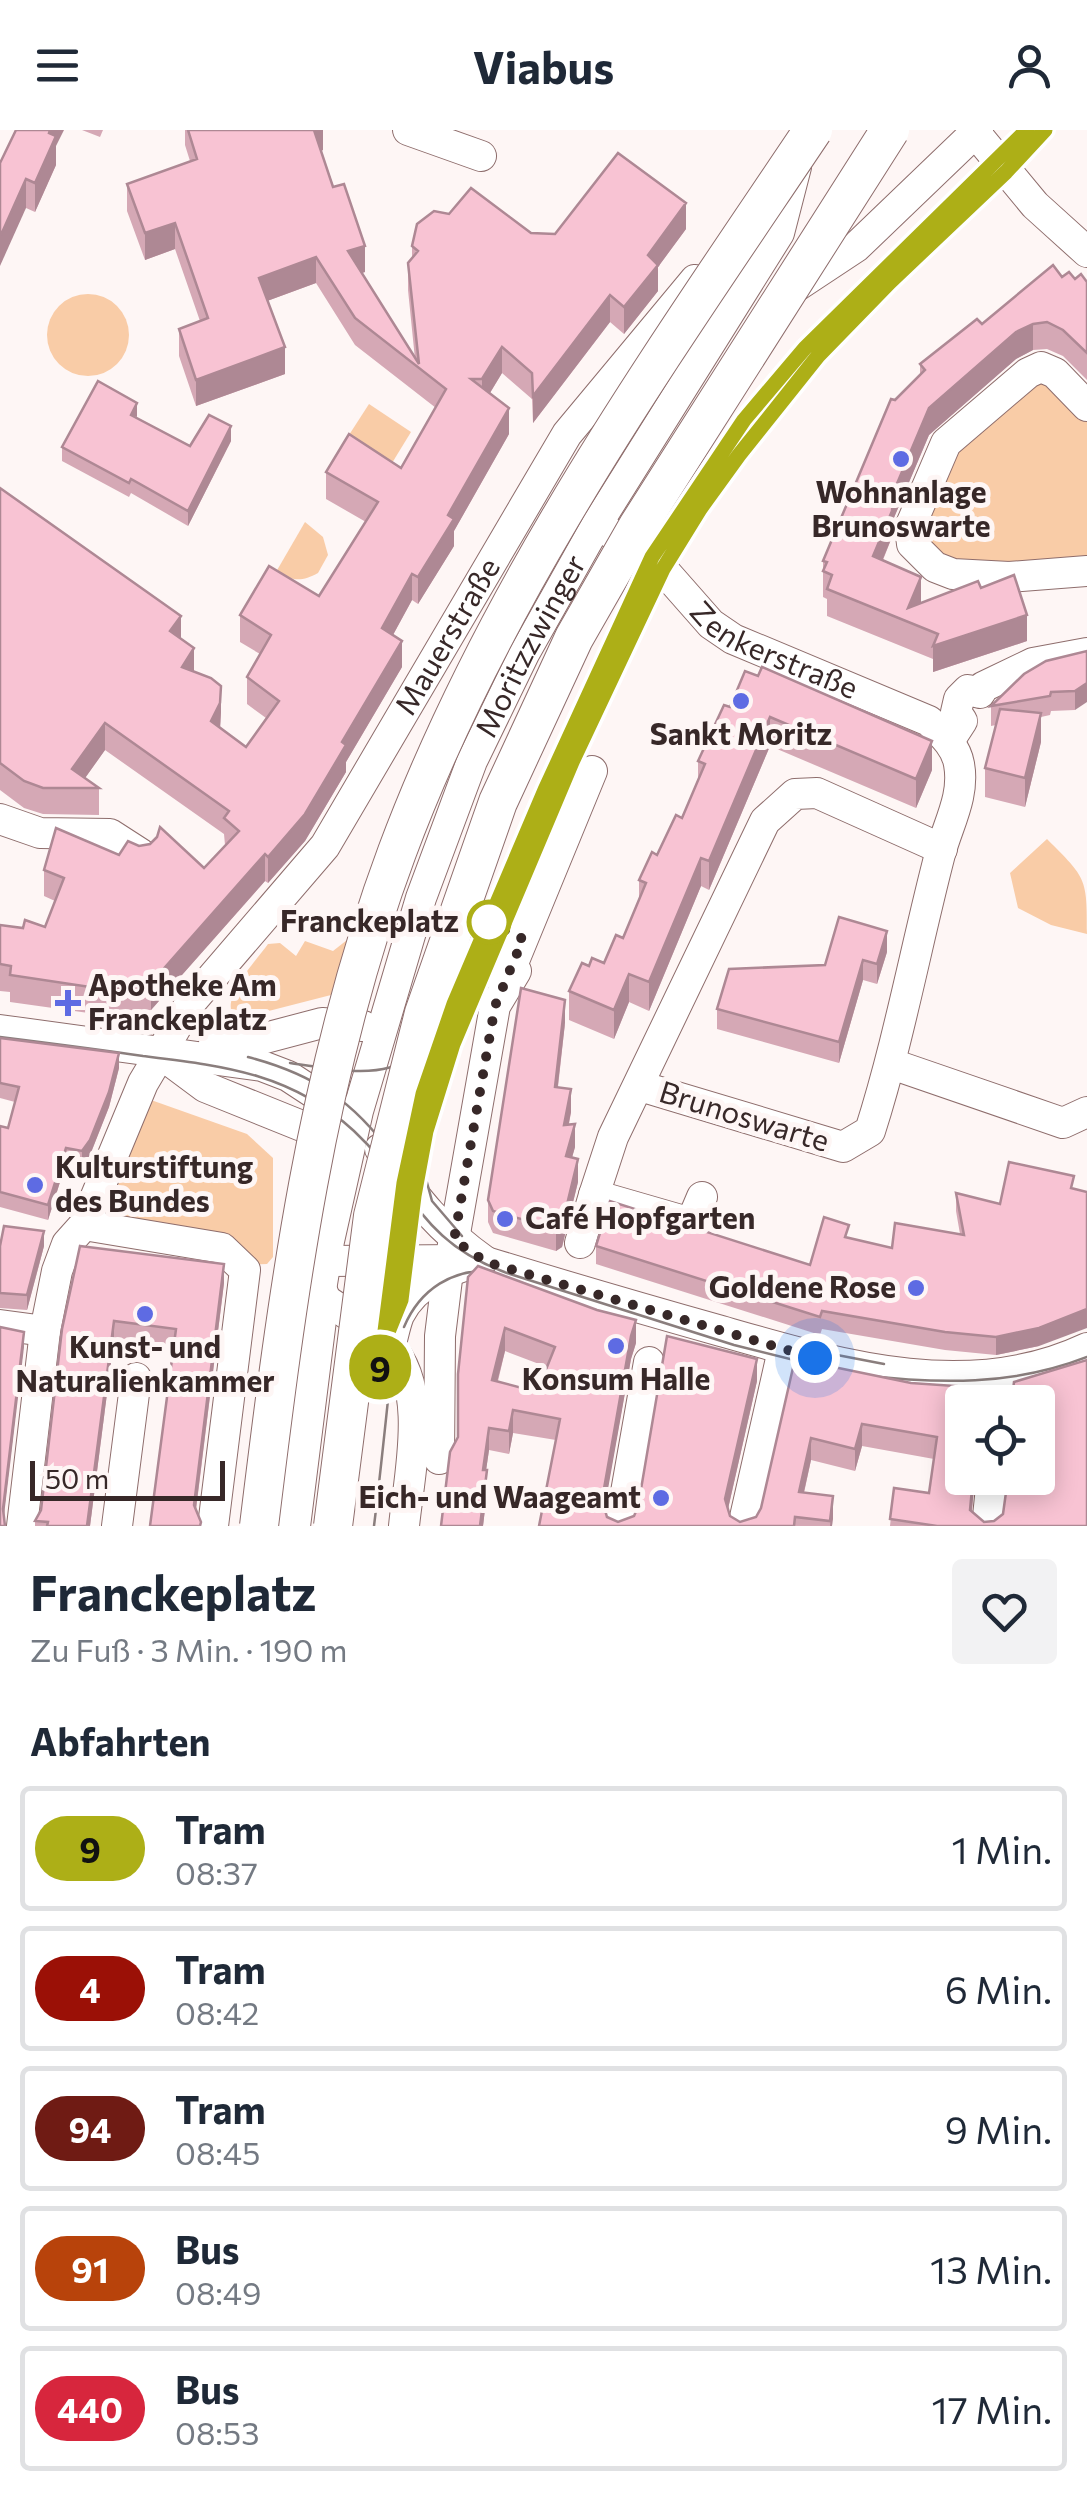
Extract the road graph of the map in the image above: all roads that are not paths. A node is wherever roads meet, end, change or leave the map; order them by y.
1 (408, 130) edge
2 (805, 130) edge
3 (813, 130) edge
4 (890, 130) edge
5 (976, 131) edge
6 (481, 156) dead end
7 (1087, 252) edge
8 (760, 265) junction
9 (713, 336) junction
10 (1080, 398) edge
11 (596, 524) junction
12 (1087, 570) edge
13 (1087, 652) edge
14 (955, 731) junction
15 (592, 771) dead end
16 (0, 819) edge
17 (942, 849) junction
18 (141, 854) edge
19 (382, 1027) junction
20 (0, 1030) edge
21 (160, 1052) junction
22 (892, 1064) junction
23 (640, 1086) junction
24 (1087, 1112) edge
25 (352, 1134) junction
26 (594, 1196) junction
27 (702, 1197) dead end
28 (84, 1225) junction
29 (580, 1243) dead end
30 (451, 1257) junction
31 (323, 1278) junction
32 (0, 1325) edge
33 (45, 1331) junction
34 (390, 1347) junction
35 (1087, 1348) edge
36 (784, 1350) junction
37 (648, 1362) dead end
38 (136, 1378) dead end
39 (981, 1385) edge
40 (1008, 1385) edge
41 (439, 1460) dead end
42 (990, 1495) edge
43 (22, 1526) edge
44 (117, 1526) edge
45 (213, 1526) edge
46 (259, 1526) edge
47 (291, 1526) edge
48 (333, 1526) edge
49 (404, 1526) edge
50 (620, 1526) edge
51 (744, 1526) edge
52 (987, 1526) edge

1 - 6 street
2 - 8 street, Moritzzwinger
3 - 46 main road, bridge
4 - 48 main road, bridge
5 - 7 street
5 - 9 street, Moritzzwinger
8 - 9 street, Moritzzwinger
8 - 21 street, Mauerstraße
9 - 11 street, Moritzzwinger
10 - 12 street
11 - 14 street, Zenkerstraße
11 - 19 street, Moritzzwinger
13 - 14 street
14 - 17 street, Brunoswarte
15 - 30 street
16 - 18 street
17 - 22 street, Brunoswarte
17 - 23 street
19 - 21 street
19 - 25 street
20 - 21 street
21 - 25 street
21 - 25 street
21 - 28 street
22 - 23 street, Brunoswarte
22 - 24 street
23 - 26 street, Brunoswarte
25 - 30 street
25 - 31 street
26 - 27 street
26 - 29 street, Brunoswarte
28 - 33 street
28 - 45 street
30 - 31 street
30 - 34 street
30 - 36 street
30 - 41 street
31 - 34 street
31 - 47 main road
32 - 33 street
33 - 43 street
34 - 49 street
35 - 40 street
36 - 39 street
36 - 51 street
37 - 50 street
38 - 44 street
42 - 52 street

